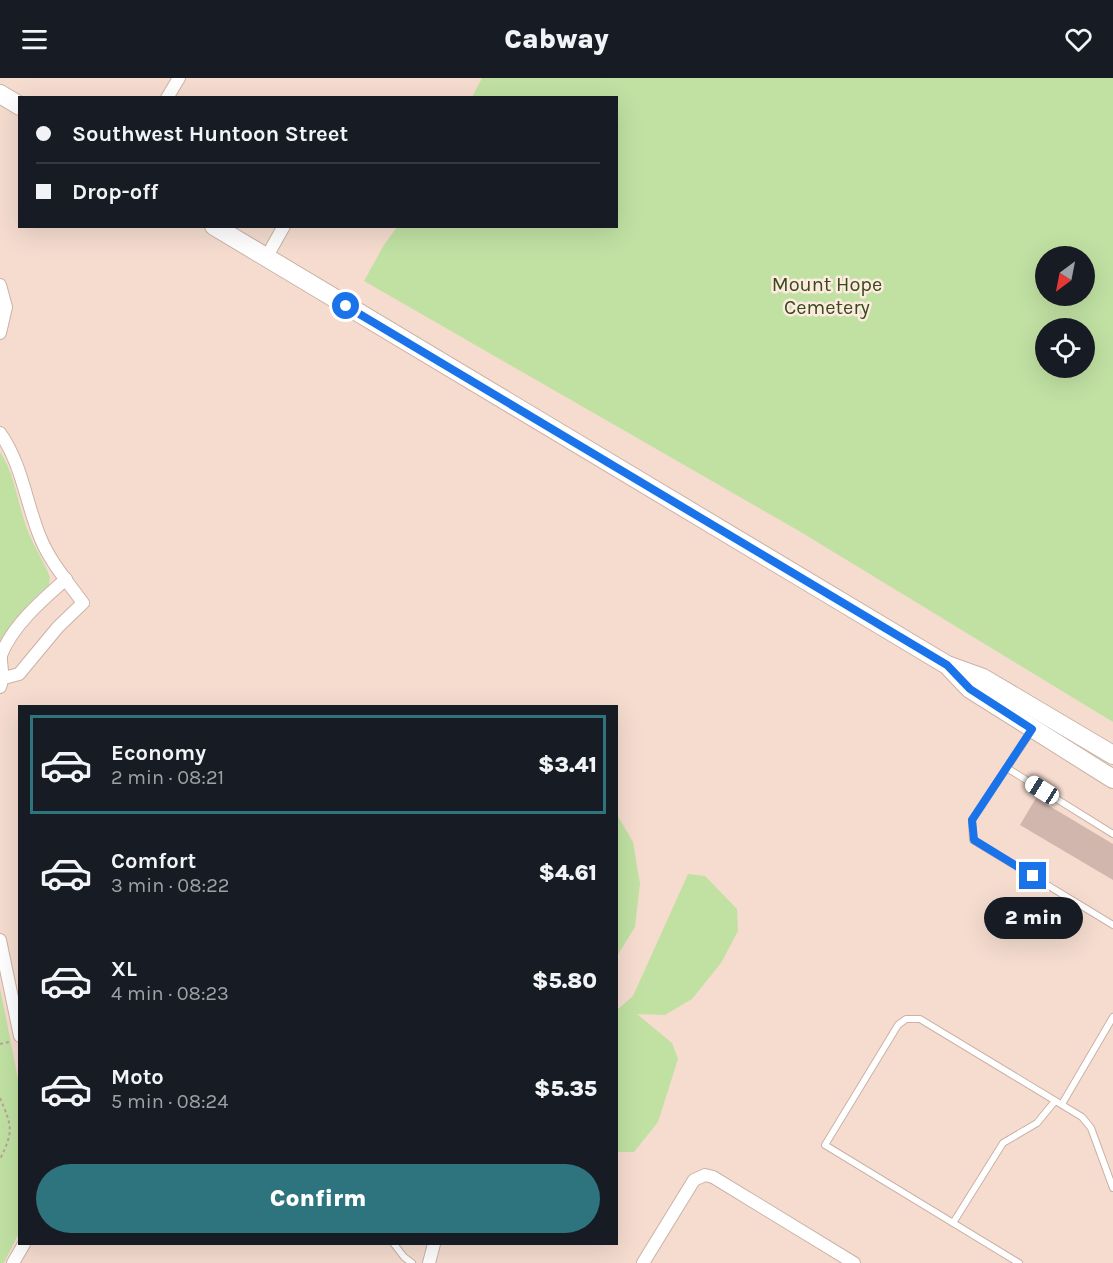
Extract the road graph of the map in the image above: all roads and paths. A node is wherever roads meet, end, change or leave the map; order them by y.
1 (179, 78) edge
2 (0, 94) edge
3 (168, 96) edge
4 (18, 105) edge
5 (216, 228) edge
6 (283, 228) edge
7 (266, 258) junction
8 (0, 285) edge
9 (0, 333) edge
10 (0, 433) edge
11 (66, 579) junction
12 (947, 665) junction
13 (2, 683) edge
14 (1032, 729) junction
15 (1113, 755) edge
16 (1007, 768) junction
17 (1113, 779) edge
18 (1113, 834) edge
19 (1113, 925) edge
20 (0, 940) edge
21 (1113, 1017) edge
22 (16, 1039) edge
23 (0, 1044) edge
24 (0, 1098) edge
25 (1059, 1103) junction
26 (0, 1159) edge
27 (1113, 1188) edge
28 (953, 1223) junction
29 (23, 1245) edge
30 (395, 1245) edge
31 (434, 1245) edge
32 (13, 1263) edge
33 (412, 1263) edge
34 (429, 1263) edge
35 (644, 1263) edge
36 (854, 1263) edge
37 (1019, 1263) edge

1 - 3 street
2 - 4 main road
5 - 7 main road
6 - 7 street
7 - 12 main road
8 - 9 street
10 - 11 street
11 - 13 street
11 - 13 street
12 - 14 main road
12 - 15 main road
14 - 16 lane
14 - 17 main road
16 - 18 lane
16 - 19 lane
20 - 22 street
21 - 25 lane
22 - 23 path
24 - 26 path
25 - 27 lane
25 - 28 lane
25 - 28 lane
28 - 37 lane
29 - 32 street
30 - 33 lane
31 - 34 street
35 - 36 street

